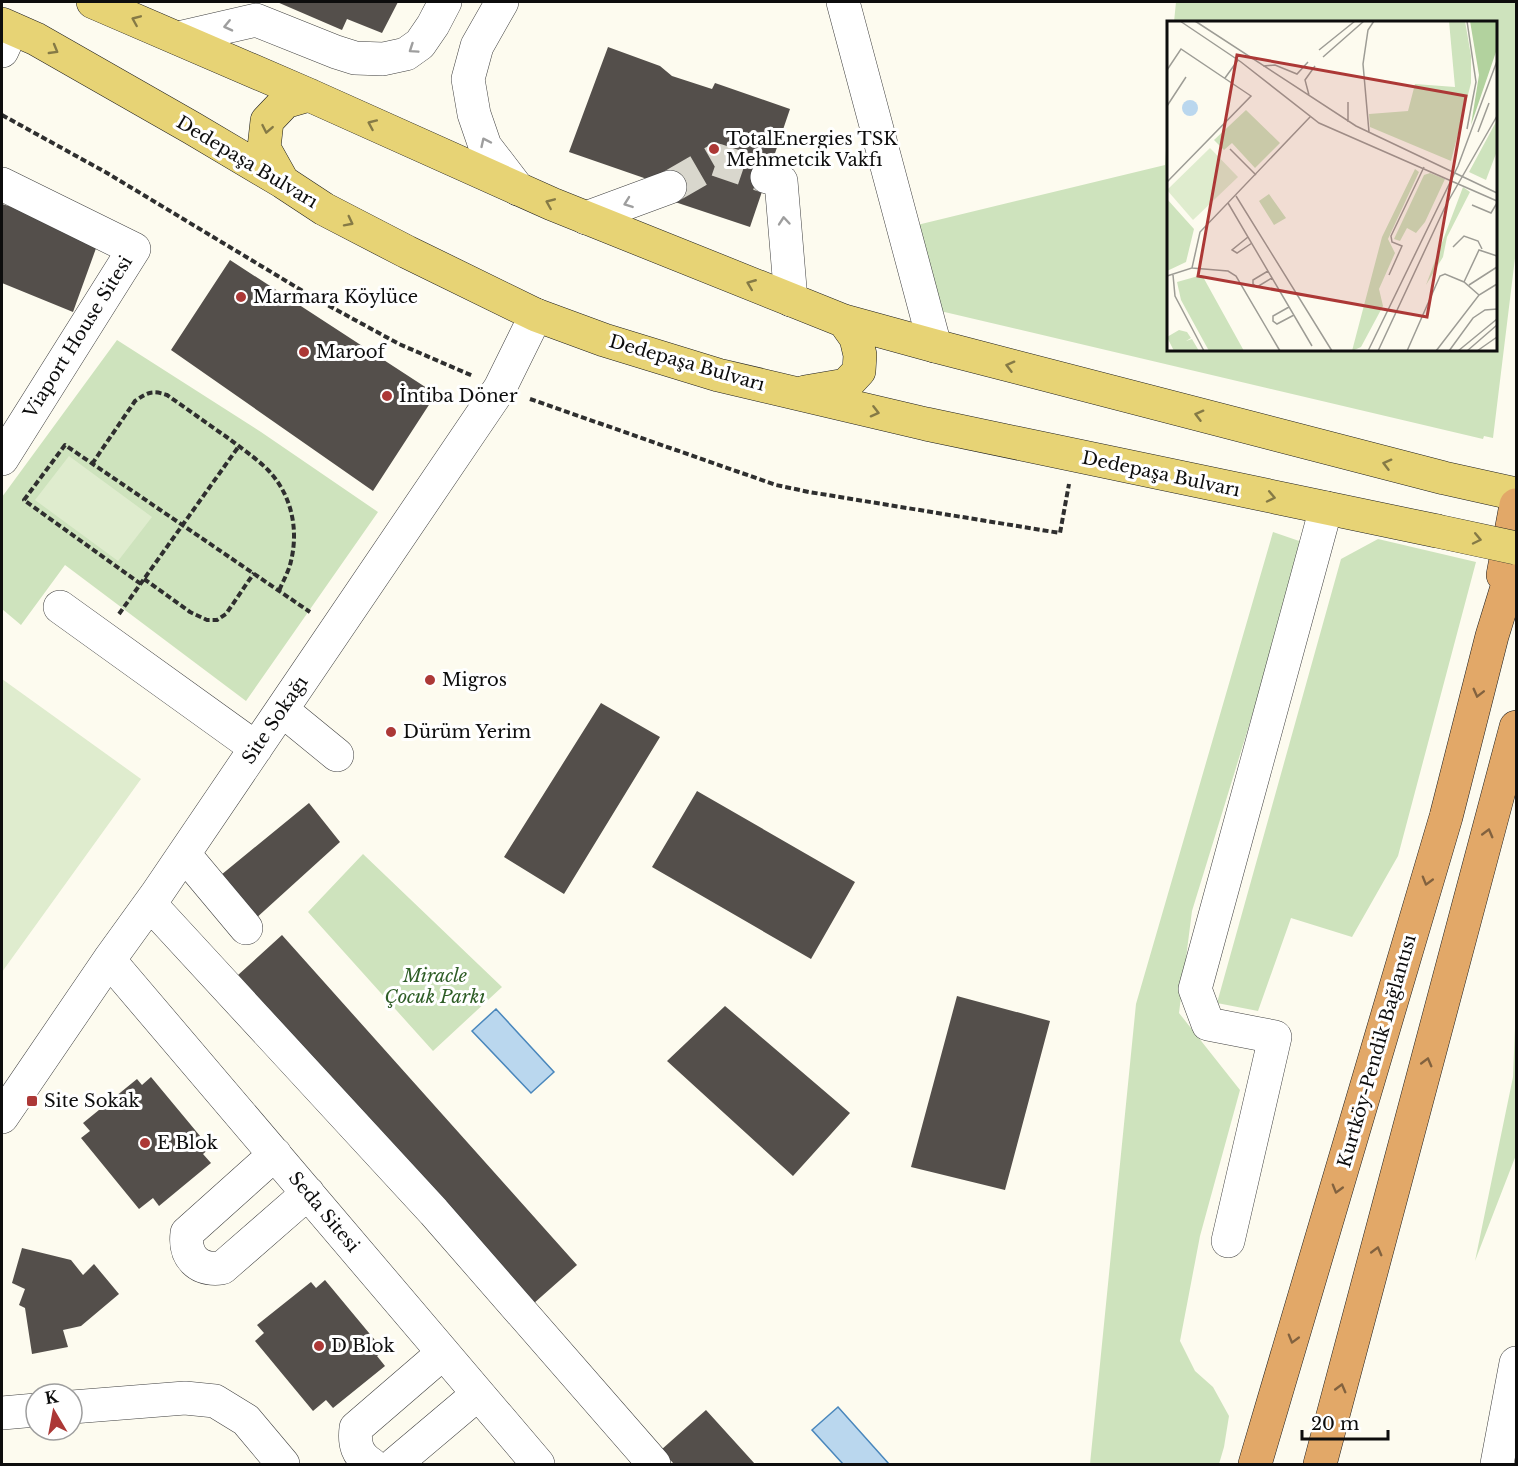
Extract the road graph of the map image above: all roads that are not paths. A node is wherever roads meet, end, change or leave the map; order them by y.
1 (93, 2) edge
2 (445, 2) edge
3 (502, 2) edge
4 (843, 2) edge
5 (5, 35) edge
6 (178, 38) junction
7 (309, 95) junction
8 (767, 177) tunnel mouth
9 (284, 182) junction
10 (2, 184) edge
11 (670, 188) tunnel mouth
12 (518, 189) junction
13 (586, 218) junction
14 (791, 300) junction
15 (536, 315) junction
16 (844, 321) junction
17 (935, 346) junction
18 (798, 393) junction
19 (2, 459) edge
20 (1516, 494) edge
21 (1516, 505) edge
22 (1326, 508) junction
23 (1516, 548) edge
24 (1516, 558) edge
25 (60, 607) dead end
26 (1492, 636) junction
27 (282, 710) junction
28 (1516, 727) edge
29 (256, 748) junction
30 (337, 755) dead end
31 (184, 854) junction
32 (150, 904) junction
33 (246, 928) dead end
34 (109, 960) junction
35 (2, 1117) edge
36 (275, 1154) junction
37 (308, 1193) junction
38 (1228, 1241) dead end
39 (443, 1353) junction
40 (1516, 1363) edge
41 (478, 1394) junction
42 (84, 1406) edge
43 (24, 1411) edge
44 (2, 1413) edge
45 (283, 1464) edge
46 (371, 1464) edge
47 (395, 1464) edge
48 (538, 1464) edge
49 (654, 1464) edge
50 (1256, 1464) edge
51 (1320, 1464) edge
52 (1497, 1464) edge

6 -> 1 main road
2 -> 6 street
12 -> 3 street
4 - 17 street
5 -> 9 main road, Dedepaşa Bulvarı
6 - 7 main road
7 -> 9 main road
12 -> 7 main road
14 -> 8 street
9 -> 15 main road, Dedepaşa Bulvarı
10 - 19 street, Viaport House Sitesi
11 -> 13 street
13 -> 12 main road
14 -> 13 main road
14 - 16 main road
15 - 18 main road, Dedepaşa Bulvarı
15 - 27 street, Site Sokağı
16 - 17 main road
16 - 18 main road
20 -> 17 main road
18 -> 22 main road, Dedepaşa Bulvarı
21 - 26 highway
22 -> 23 main road, Dedepaşa Bulvarı, bridge
22 - 38 street
24 - 26 highway
25 - 29 street
26 -> 50 highway, Kurtköy-Pendik Bağlantısı
27 - 29 street, Site Sokağı
27 - 30 street
51 -> 28 highway
29 - 31 street, Site Sokağı
31 - 32 street, Site Sokağı
31 - 33 street
32 - 34 street, Site Sokağı
32 - 49 street
34 - 35 street, Site Sokağı
34 - 36 street, Seda Sitesi
36 - 37 street, Seda Sitesi
36 - 37 street
37 - 39 street, Seda Sitesi
39 - 41 street, Seda Sitesi
39 - 46 street
40 - 52 street
41 - 47 street
41 - 48 street, Seda Sitesi
42 - 45 street
43 - 44 street

